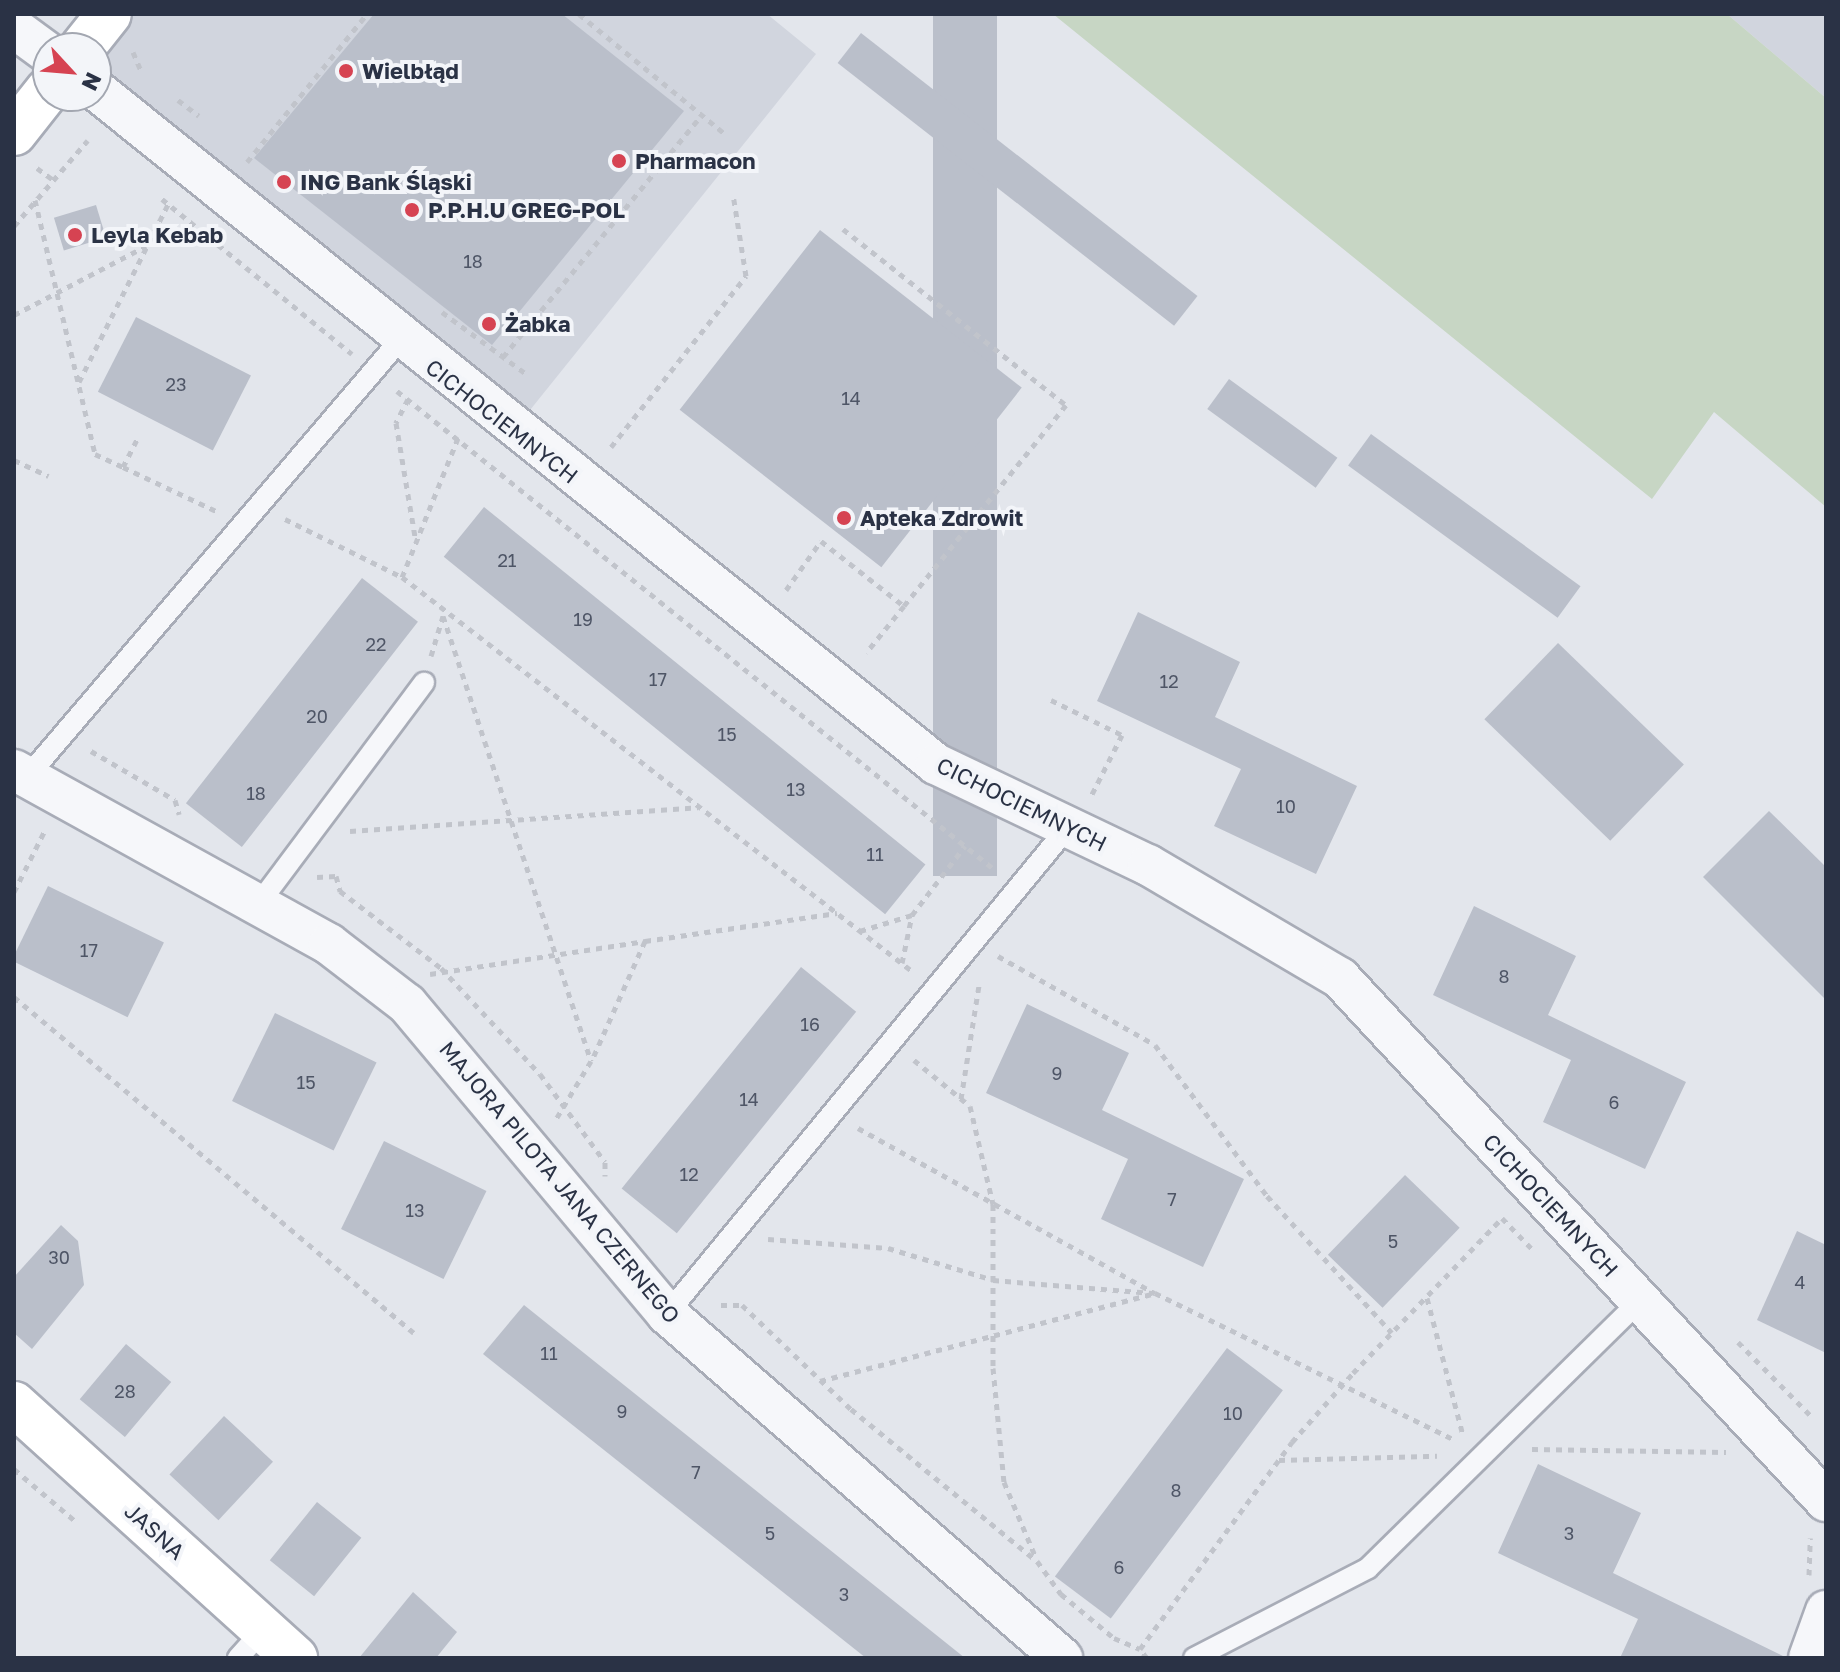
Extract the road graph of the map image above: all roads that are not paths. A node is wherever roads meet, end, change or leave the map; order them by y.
1 (14, 28) edge
2 (32, 41) edge
3 (112, 103) edge
4 (40, 112) edge
5 (25, 151) edge
6 (400, 340) junction
7 (424, 683) road end
8 (20, 774) edge
9 (1078, 815) junction
10 (257, 906) junction
11 (1640, 1301) junction
12 (667, 1314) junction
13 (14, 1404) edge
14 (1826, 1501) edge
15 (1826, 1611) edge
16 (266, 1648) edge
17 (1062, 1658) edge
18 (1194, 1658) edge
19 (1809, 1658) edge

1 - 2 street
3 - 6 street, CICHOCIEMNYCH
4 - 5 street
6 - 8 lane
6 - 9 street, CICHOCIEMNYCH
7 - 10 lane
8 - 10 street, MAJORA PILOTA JANA CZERNEGO
9 - 11 street, CICHOCIEMNYCH
9 - 12 lane
10 - 12 street, MAJORA PILOTA JANA CZERNEGO
11 - 14 street, CICHOCIEMNYCH
11 - 18 lane
12 - 17 street, MAJORA PILOTA JANA CZERNEGO
13 - 16 street, JASNA
15 - 19 street

